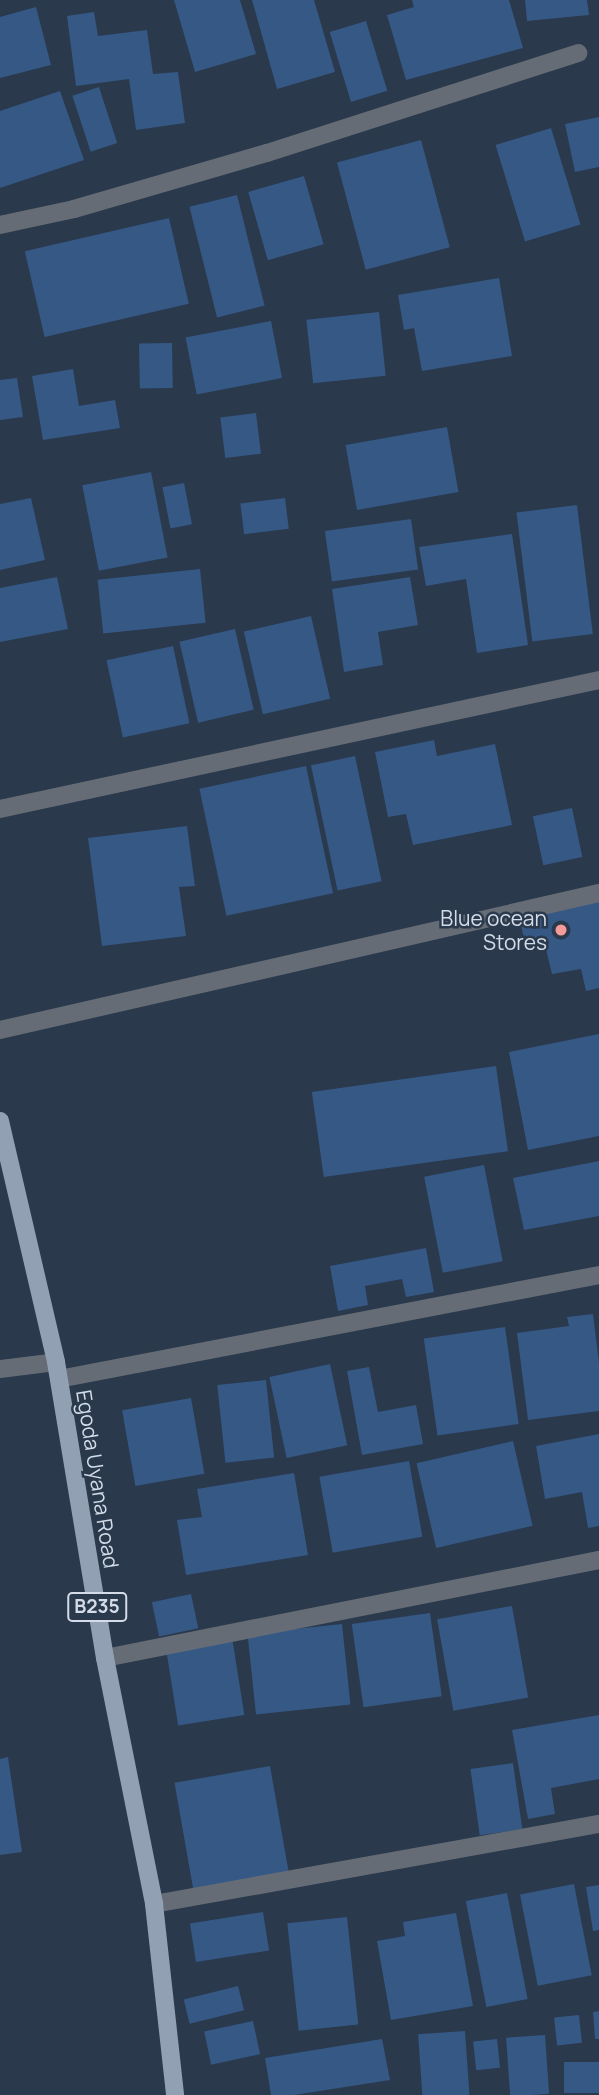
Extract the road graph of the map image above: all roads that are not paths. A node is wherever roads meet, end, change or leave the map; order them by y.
1 (578, 52) dead end
2 (0, 225) edge
3 (599, 680) edge
4 (0, 809) edge
5 (599, 893) edge
6 (0, 1030) edge
7 (0, 1121) edge
8 (599, 1275) edge
9 (0, 1369) edge
10 (57, 1371) junction
11 (599, 1560) edge
12 (105, 1658) junction
13 (599, 1824) edge
14 (154, 1904) junction
15 (175, 2095) edge

1 - 2 street
3 - 4 street
5 - 6 street
7 - 10 main road, Egoda Uyana Road / B235
8 - 10 street
9 - 10 street
10 - 12 main road, Egoda Uyana Road / B235
11 - 12 street
12 - 14 main road, Egoda Uyana Road / B235
13 - 14 street
14 - 15 main road, Egoda Uyana Road / B235

